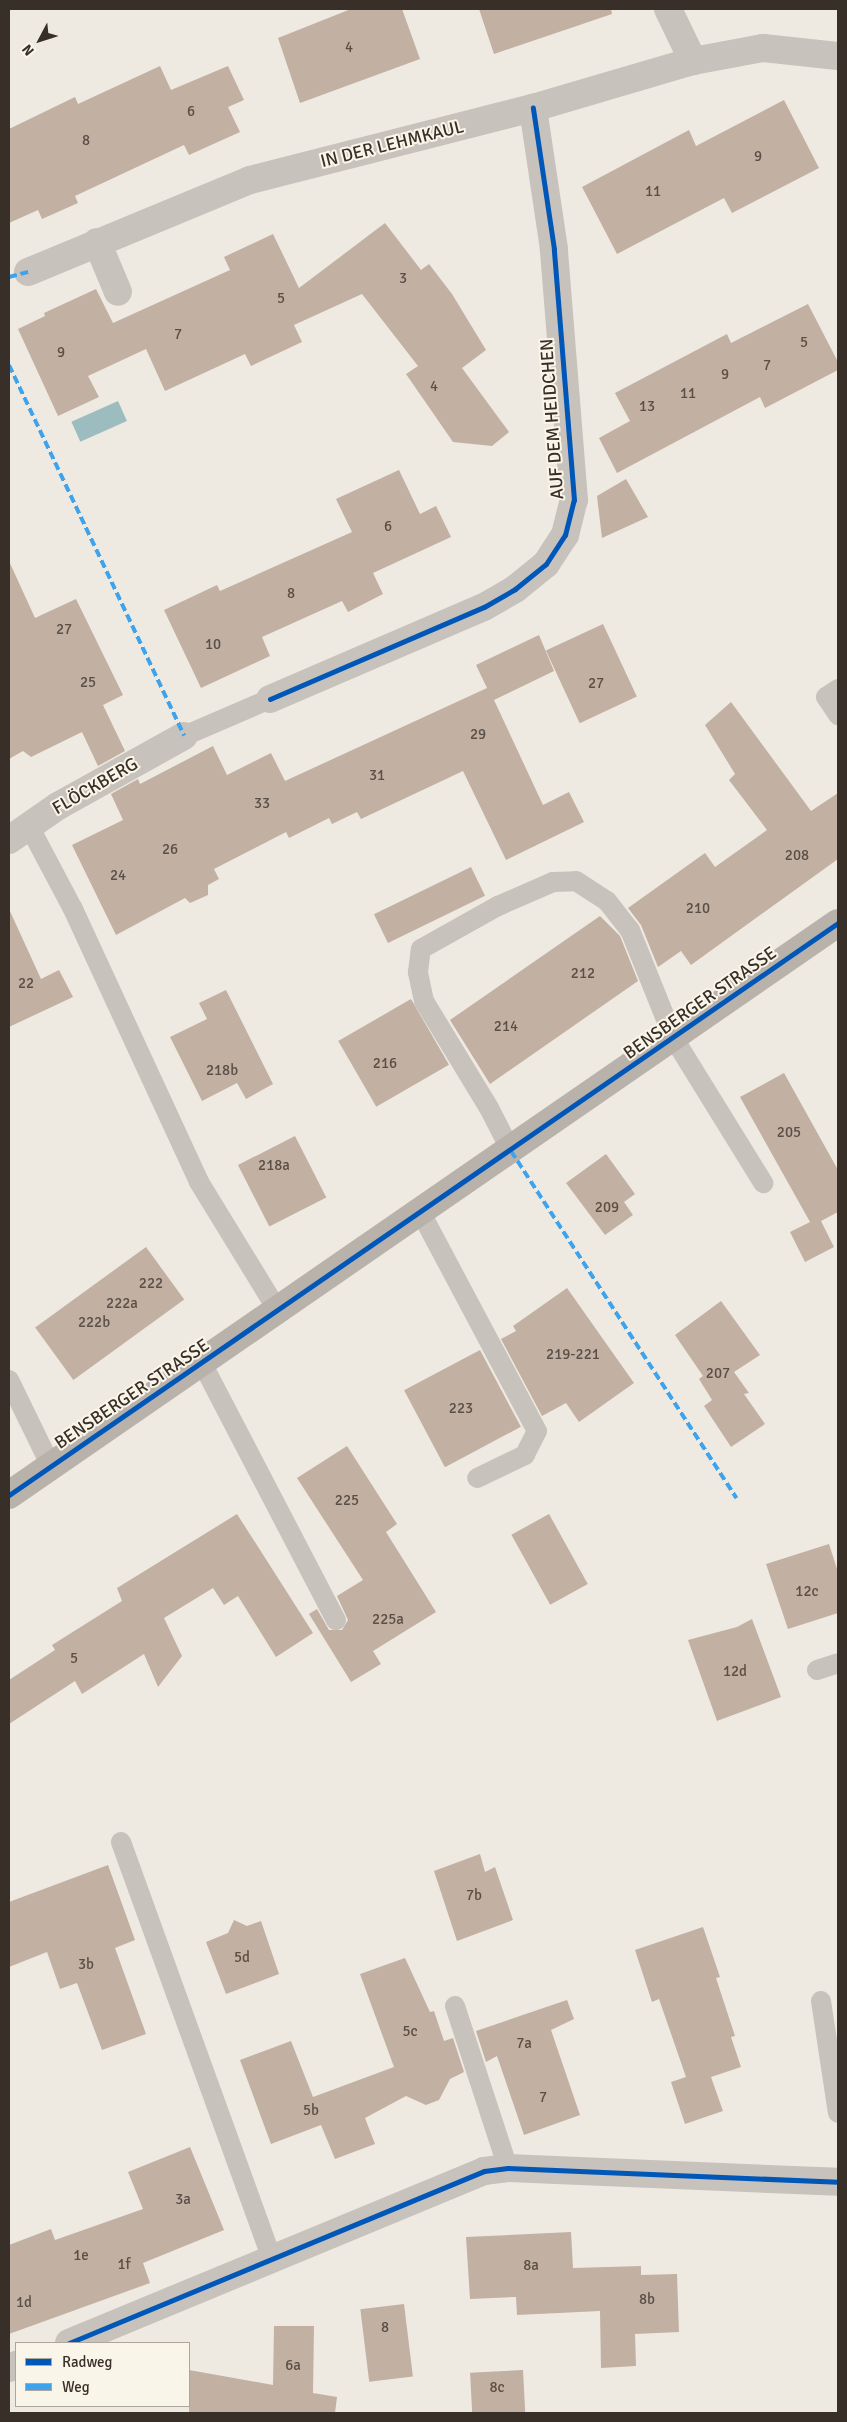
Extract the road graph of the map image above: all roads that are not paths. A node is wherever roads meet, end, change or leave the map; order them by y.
1 (668, 9) edge
2 (838, 56) edge
3 (693, 61) junction
4 (533, 108) junction
5 (97, 242) junction
6 (28, 272) dead end
7 (118, 292) dead end
8 (838, 689) edge
9 (270, 699) joint
10 (838, 715) edge
11 (184, 736) joint
12 (19, 833) edge
13 (838, 924) edge
14 (673, 1037) junction
15 (512, 1151) junction
16 (763, 1183) dead end
17 (420, 1213) junction
18 (278, 1311) junction
19 (202, 1363) junction
20 (9, 1380) edge
21 (51, 1466) junction
22 (477, 1478) dead end
23 (9, 1495) edge
24 (336, 1620) dead end
25 (838, 1663) edge
26 (816, 1670) dead end
27 (120, 1842) dead end
28 (822, 2002) dead end
29 (455, 2006) dead end
30 (838, 2113) edge
31 (508, 2168) junction
32 (838, 2182) edge
33 (273, 2261) junction
34 (71, 2342) edge

1 - 3 street
2 - 3 street, IN DER LEHMKAUL
3 - 4 street, IN DER LEHMKAUL
4 - 5 street, IN DER LEHMKAUL
4 - 9 street, AUF DEM HEIDCHEN
5 - 6 street, IN DER LEHMKAUL
5 - 7 street
8 - 10 lane
9 - 11 lane
11 - 12 street, FLÖCKBERG
12 - 18 lane
13 - 14 main road, BENSBERGER STRASSE
14 - 15 main road, BENSBERGER STRASSE
14 - 15 lane
14 - 16 lane
15 - 17 main road, BENSBERGER STRASSE
17 - 18 main road, BENSBERGER STRASSE
17 - 22 lane
18 - 19 main road, BENSBERGER STRASSE
19 - 21 main road, BENSBERGER STRASSE
19 - 24 lane
20 - 21 lane
21 - 23 main road, BENSBERGER STRASSE
25 - 26 lane
27 - 33 lane
28 - 30 lane
29 - 31 lane
31 - 32 street
31 - 33 street
33 - 34 street

